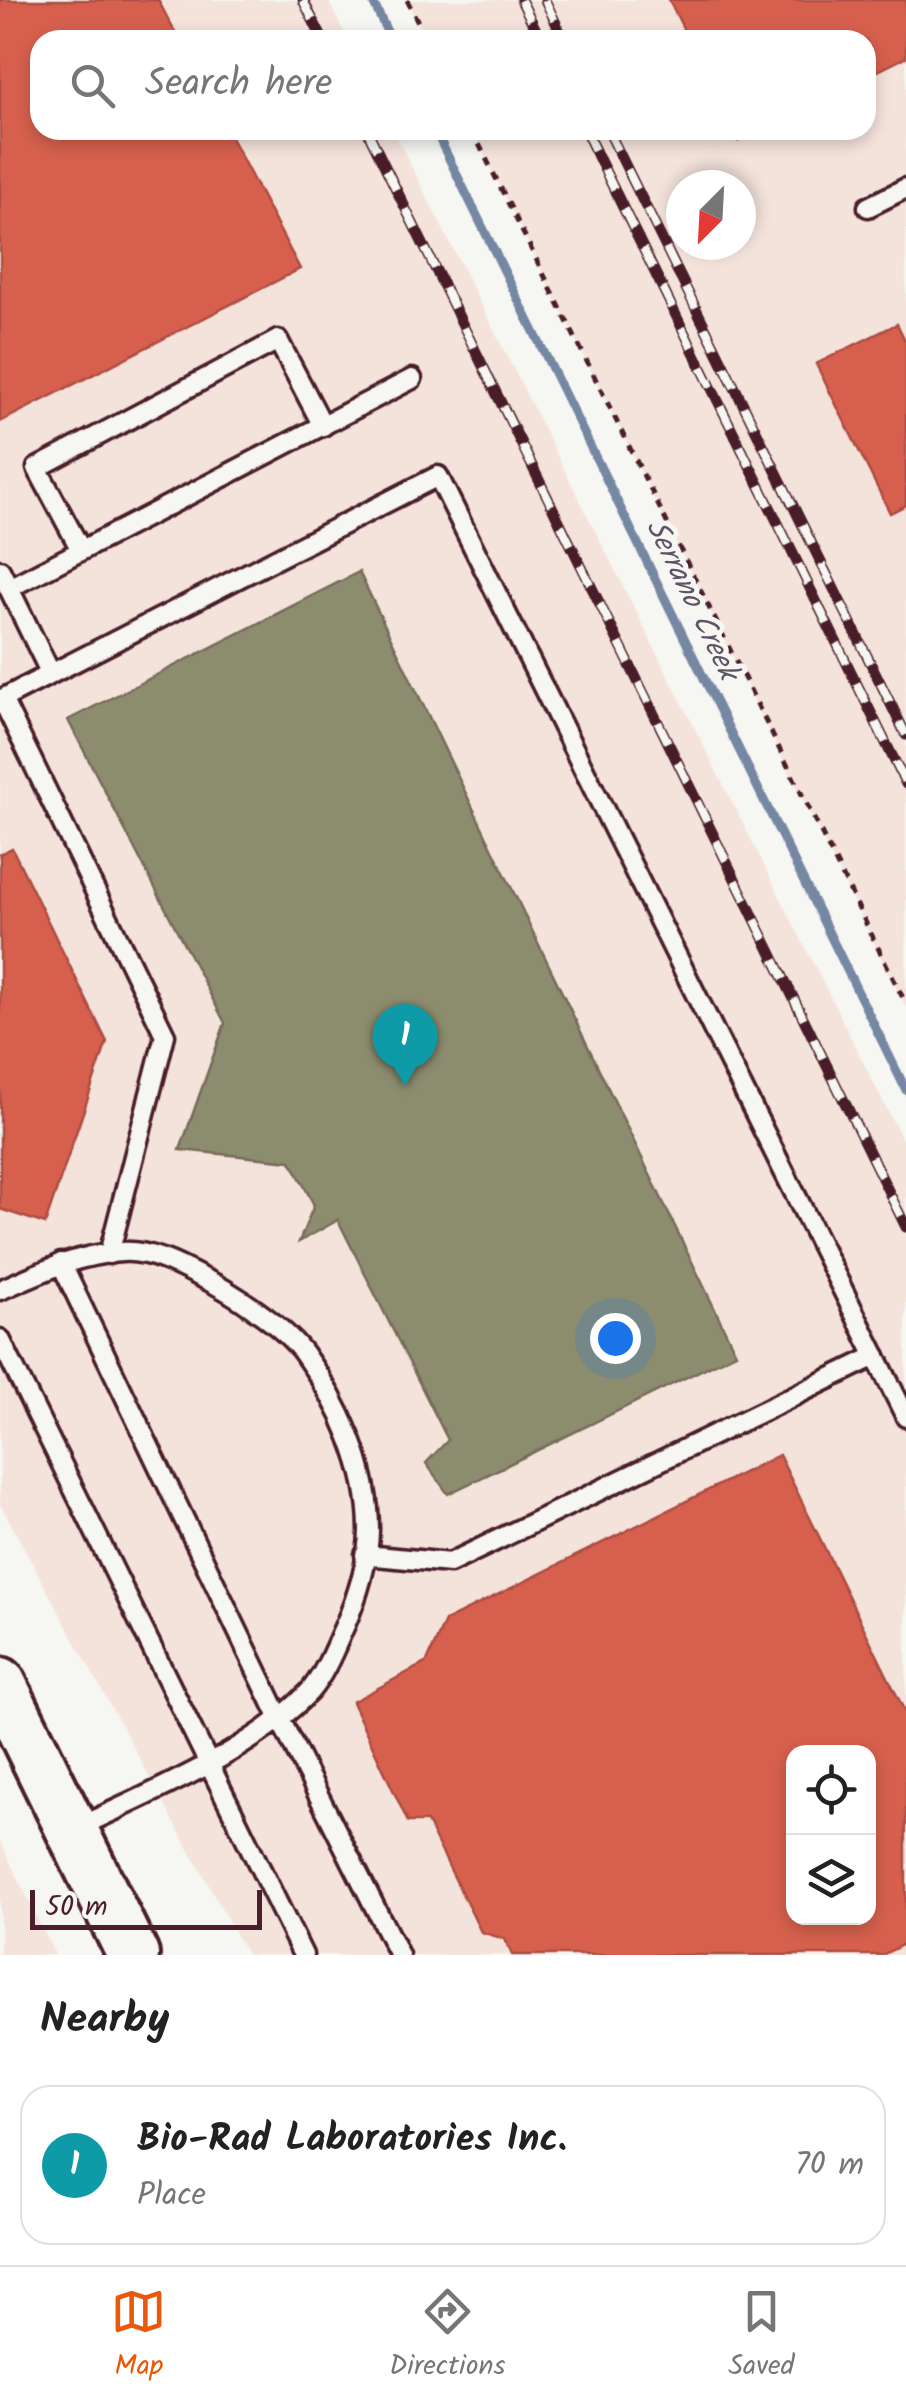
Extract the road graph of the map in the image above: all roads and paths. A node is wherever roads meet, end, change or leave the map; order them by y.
1 (407, 0) edge
2 (422, 30) edge
3 (477, 140) edge
4 (906, 188) edge
5 (868, 206) dead end
6 (412, 379) dead end
7 (324, 426) junction
8 (81, 550) junction
9 (0, 570) edge
10 (9, 588) junction
11 (51, 674) junction
12 (1, 700) edge
13 (906, 1004) edge
14 (109, 1254) junction
15 (60, 1263) junction
16 (0, 1290) edge
17 (0, 1339) edge
18 (876, 1356) junction
19 (906, 1417) edge
20 (365, 1555) junction
21 (0, 1683) edge
22 (278, 1716) junction
23 (208, 1762) junction
24 (73, 1830) junction
25 (133, 1955) edge
26 (304, 1955) edge
27 (399, 1955) edge

1 - 2 path
3 - 13 path
4 - 5 lane
6 - 7 lane
7 - 8 lane
7 - 8 lane
8 - 10 lane
9 - 10 lane
10 - 11 lane
11 - 12 lane
11 - 18 lane
12 - 14 lane
14 - 15 lane
14 - 20 lane
15 - 16 lane
15 - 22 lane
17 - 23 lane
18 - 19 lane
18 - 20 lane
20 - 22 lane
21 - 24 main road
22 - 23 lane
22 - 27 lane
23 - 24 lane
23 - 26 lane
24 - 25 main road

